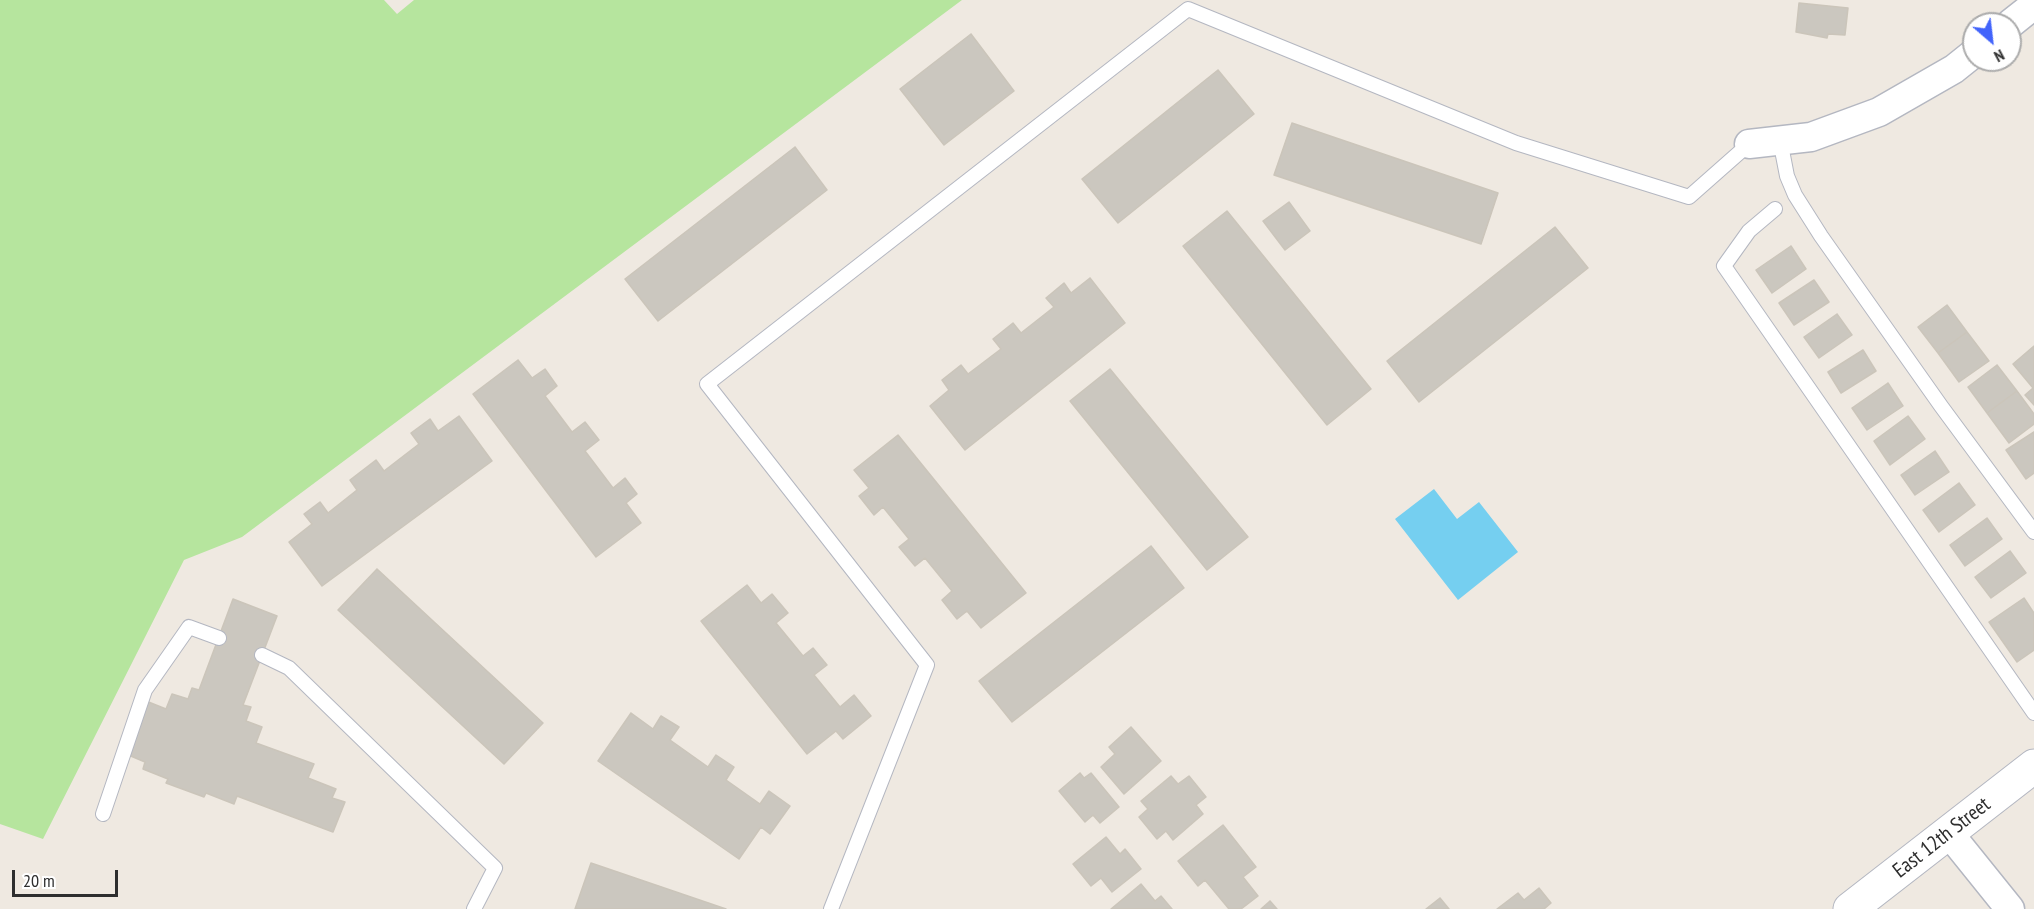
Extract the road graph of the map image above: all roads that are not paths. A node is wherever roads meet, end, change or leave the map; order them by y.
1 (2034, 5) edge
2 (2022, 14) edge
3 (1962, 63) edge
4 (1780, 141) junction
5 (1749, 144) joint
6 (1775, 209) dead end
7 (2034, 532) edge
8 (219, 638) dead end
9 (262, 655) dead end
10 (2034, 713) edge
11 (2034, 766) edge
12 (103, 814) dead end
13 (1948, 832) junction
14 (474, 909) edge
15 (831, 909) edge
16 (1850, 909) edge
17 (2010, 909) edge

1 - 2 street
3 - 4 street
4 - 5 street
4 - 7 lane
5 - 15 lane
6 - 10 lane
8 - 12 lane
9 - 14 lane
11 - 13 street, East 12th Street
13 - 16 street, East 12th Street
13 - 17 street

